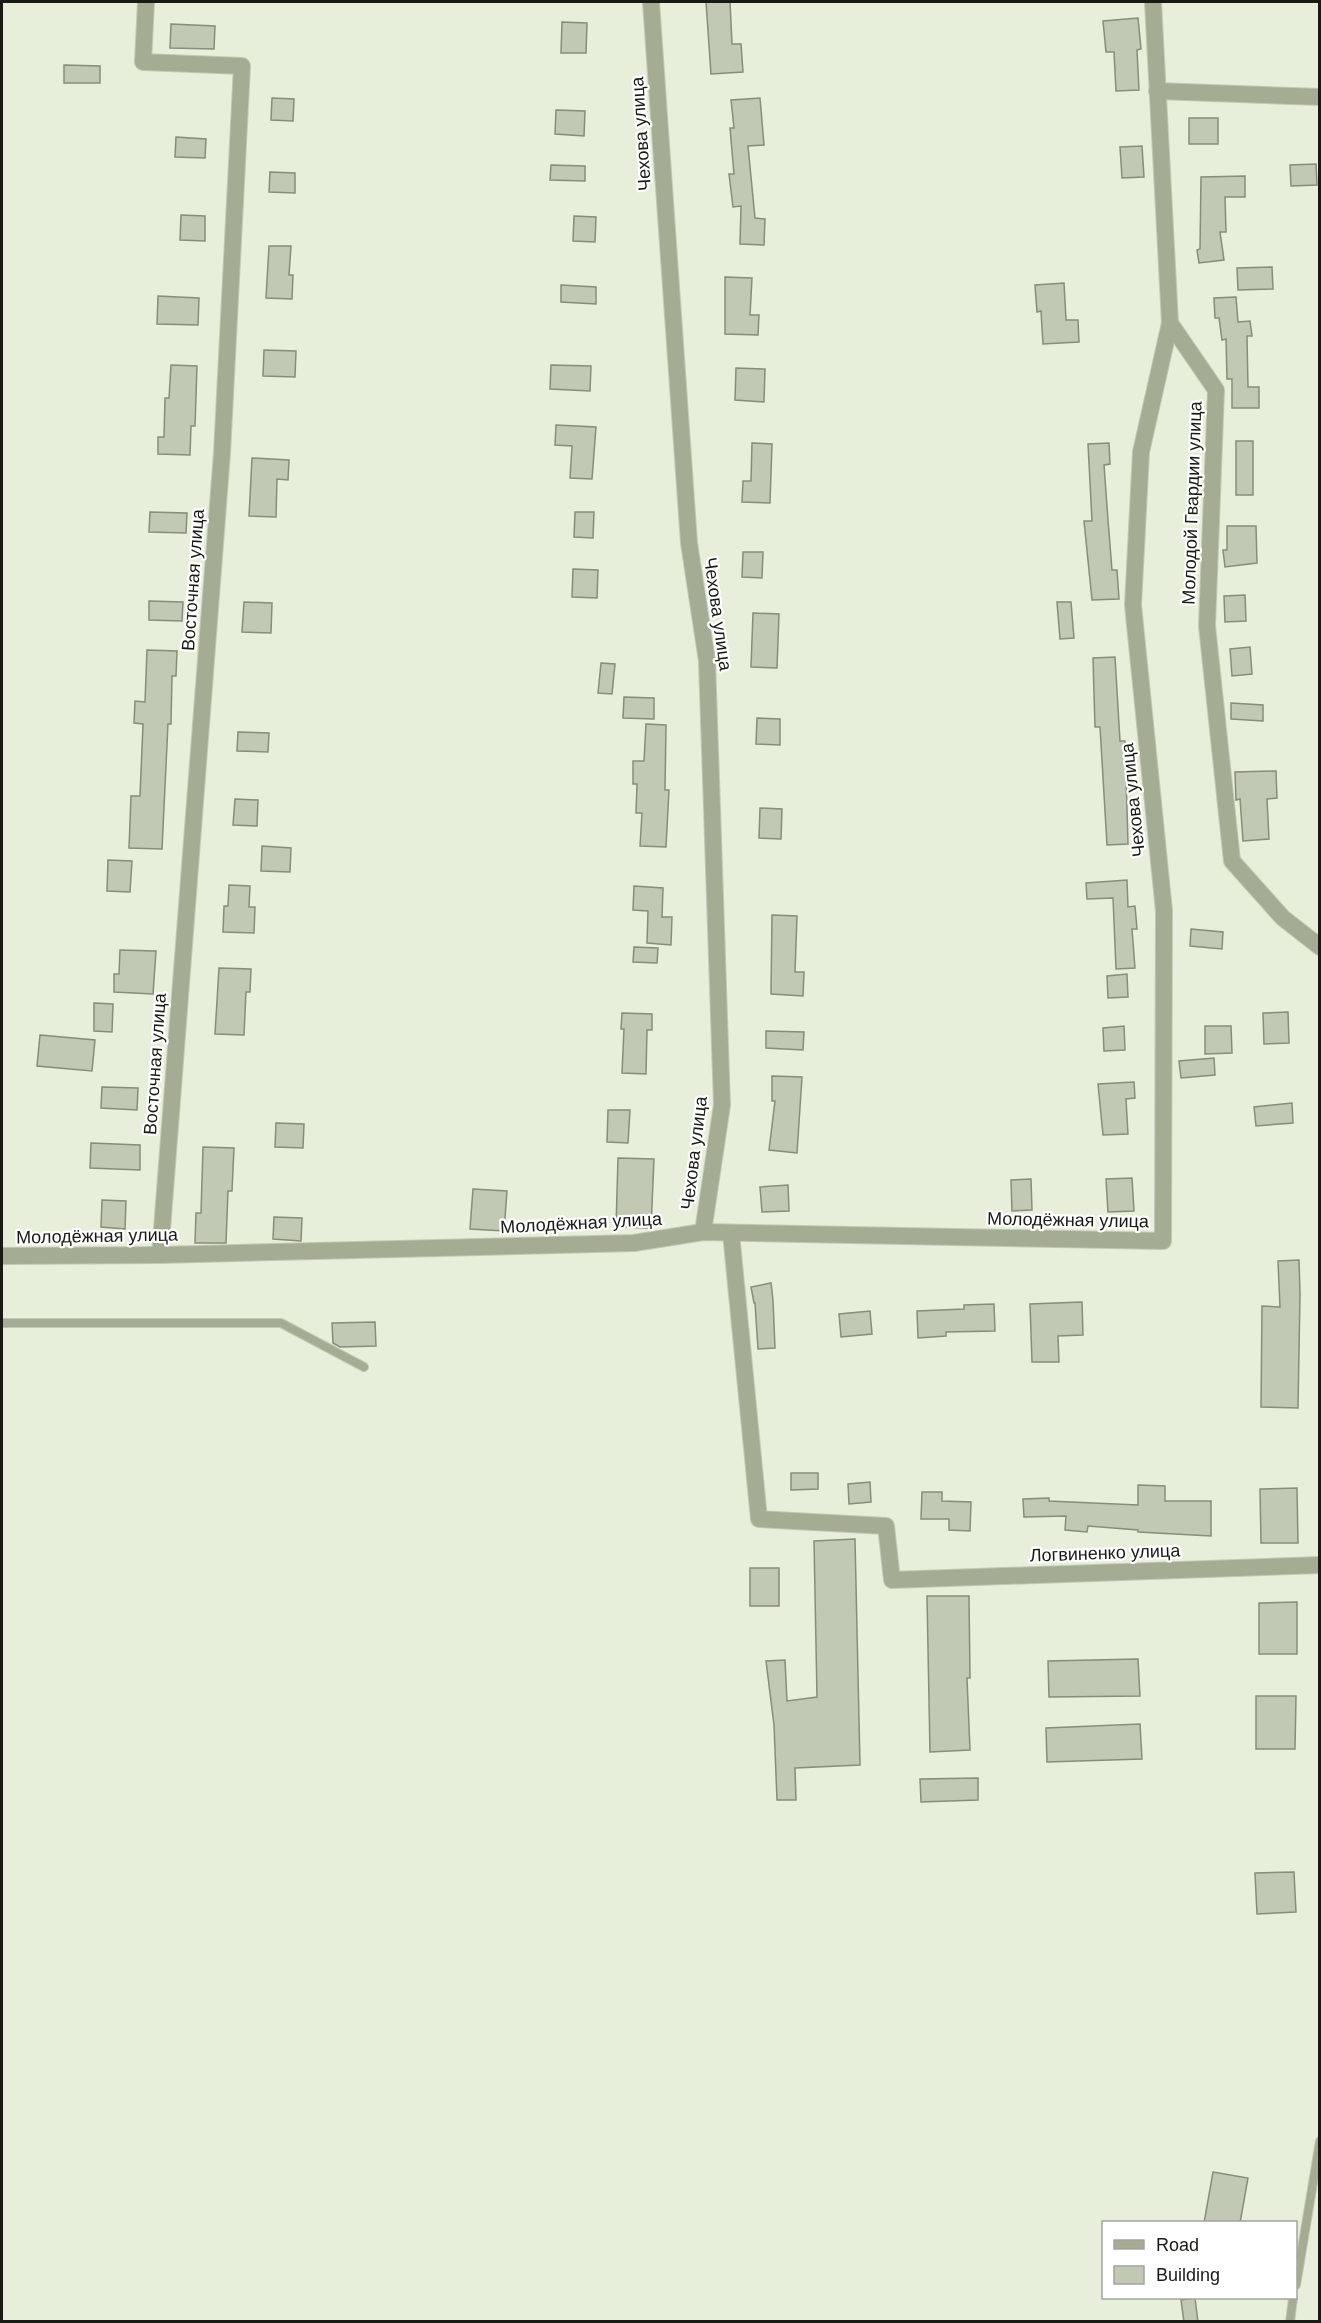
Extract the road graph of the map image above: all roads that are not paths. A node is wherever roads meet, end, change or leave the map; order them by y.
1 (146, 2) edge
2 (651, 2) edge
3 (1153, 2) edge
4 (1157, 91) junction
5 (1320, 98) edge
6 (1170, 323) junction
7 (1320, 947) edge
8 (703, 1233) junction
9 (731, 1233) junction
10 (1163, 1241) joint
11 (160, 1255) junction
12 (2, 1256) edge
13 (2, 1323) edge
14 (364, 1367) dead end
15 (1320, 1565) edge
16 (1320, 2141) edge
17 (1297, 2279) edge
18 (1293, 2299) edge
19 (1290, 2322) edge

1 - 11 street, Восточная улица
2 - 8 street, Чехова улица
3 - 4 street
4 - 5 street
4 - 6 street
6 - 7 street, Молодой Гвардии улица
6 - 10 street, Чехова улица
8 - 9 street, Молодёжная улица
8 - 11 street, Молодёжная улица
9 - 10 street, Молодёжная улица
9 - 15 street, Логвиненко улица
11 - 12 street, Молодёжная улица
13 - 14 lane
16 - 17 lane
18 - 19 lane

